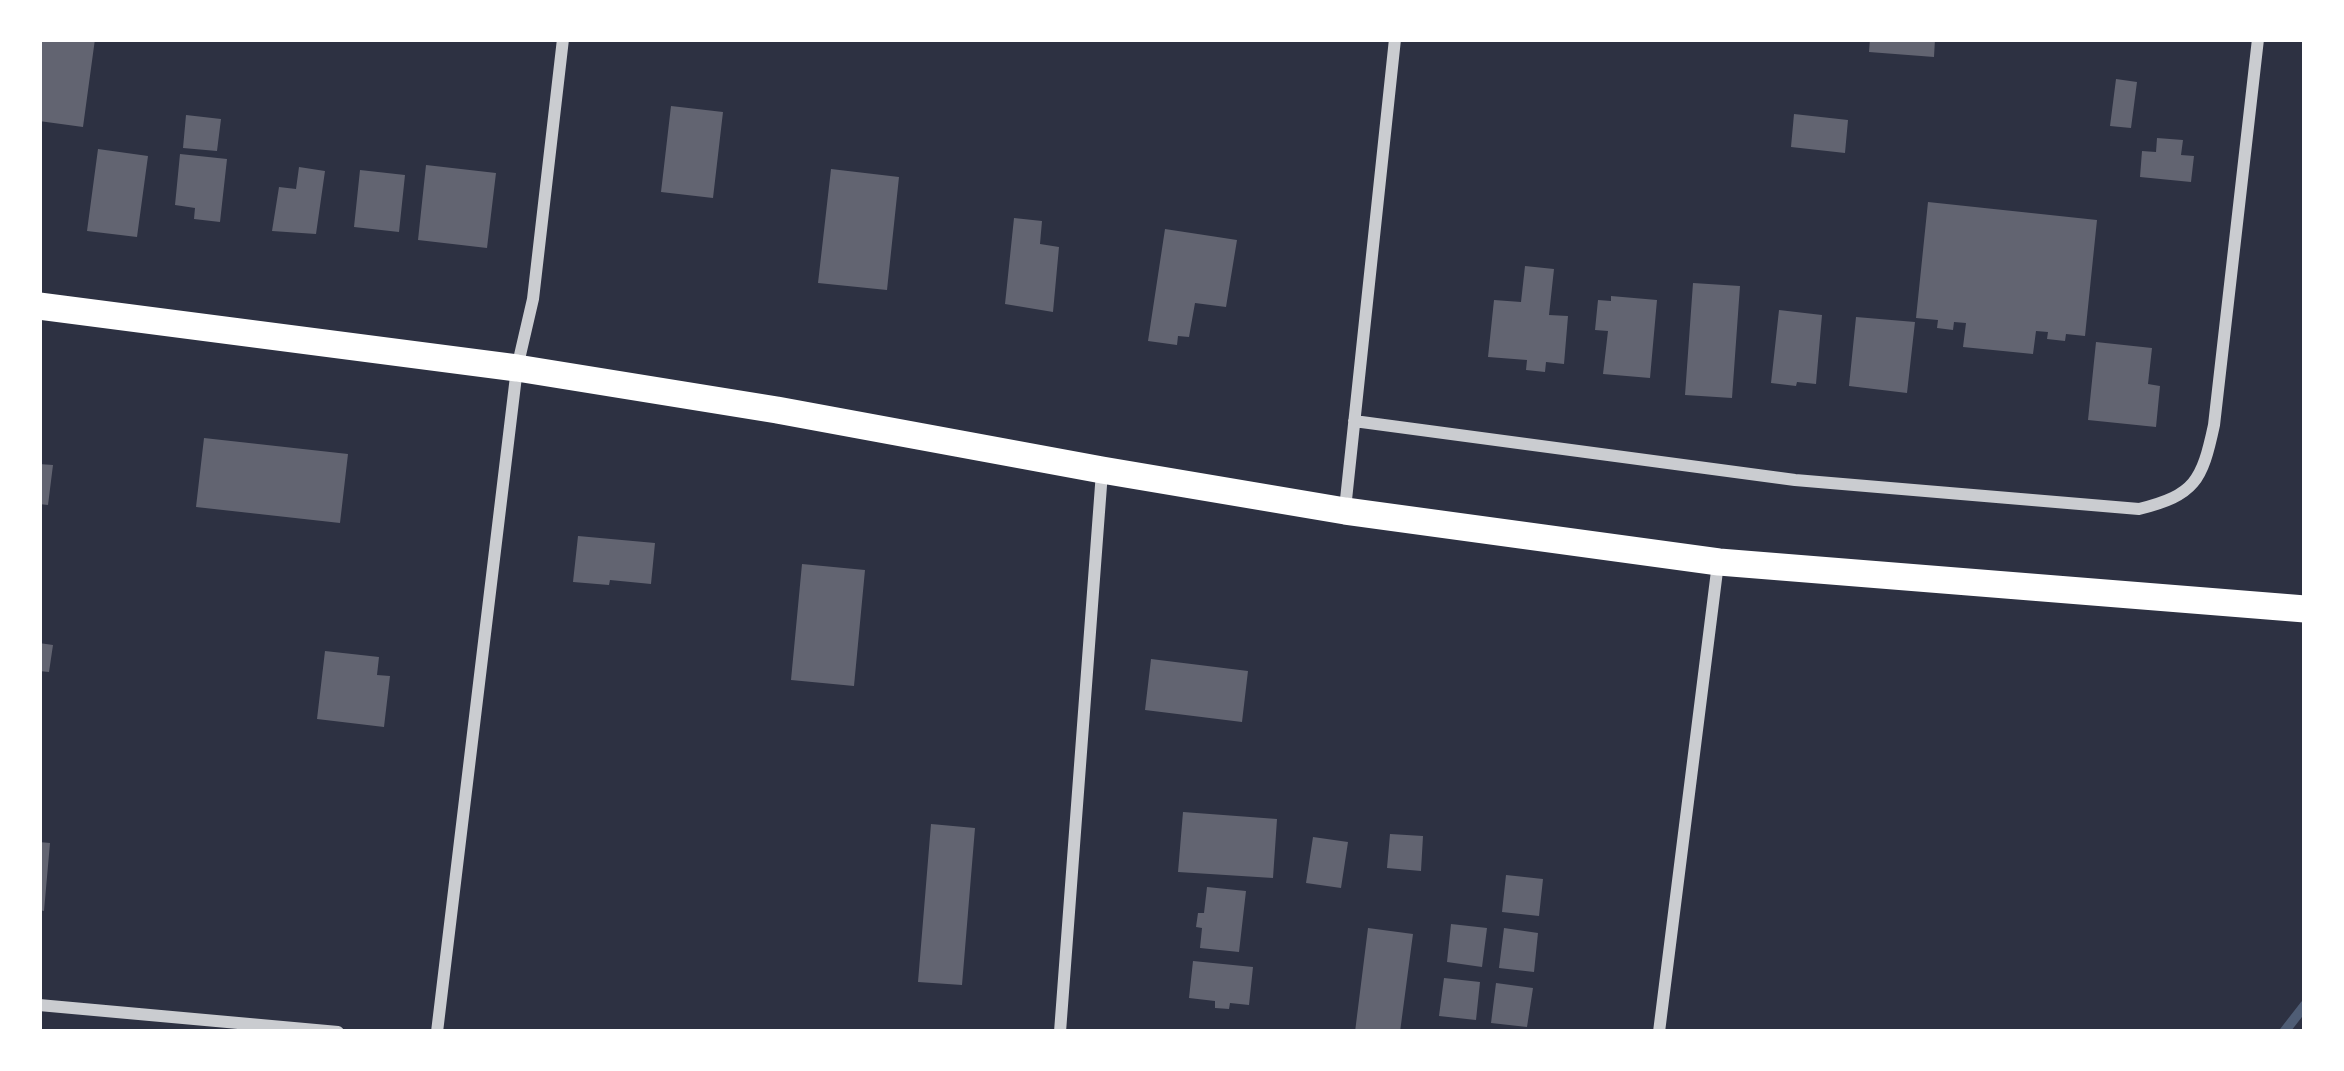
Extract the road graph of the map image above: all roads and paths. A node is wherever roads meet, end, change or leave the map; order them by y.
1 (563, 39) edge
2 (1396, 39) edge
3 (2258, 39) edge
4 (39, 306) edge
5 (517, 368) junction
6 (1354, 421) junction
7 (1102, 470) junction
8 (1345, 511) junction
9 (1718, 562) junction
10 (2305, 609) edge
11 (39, 1005) edge
12 (338, 1032) edge
13 (437, 1032) edge
14 (1060, 1032) edge
15 (1659, 1032) edge

1 - 5 street
2 - 6 street
3 - 6 street
4 - 5 main road
5 - 7 main road
5 - 13 street
6 - 8 street
7 - 8 main road
7 - 14 street
8 - 9 main road
9 - 10 main road
9 - 15 street
11 - 12 street

